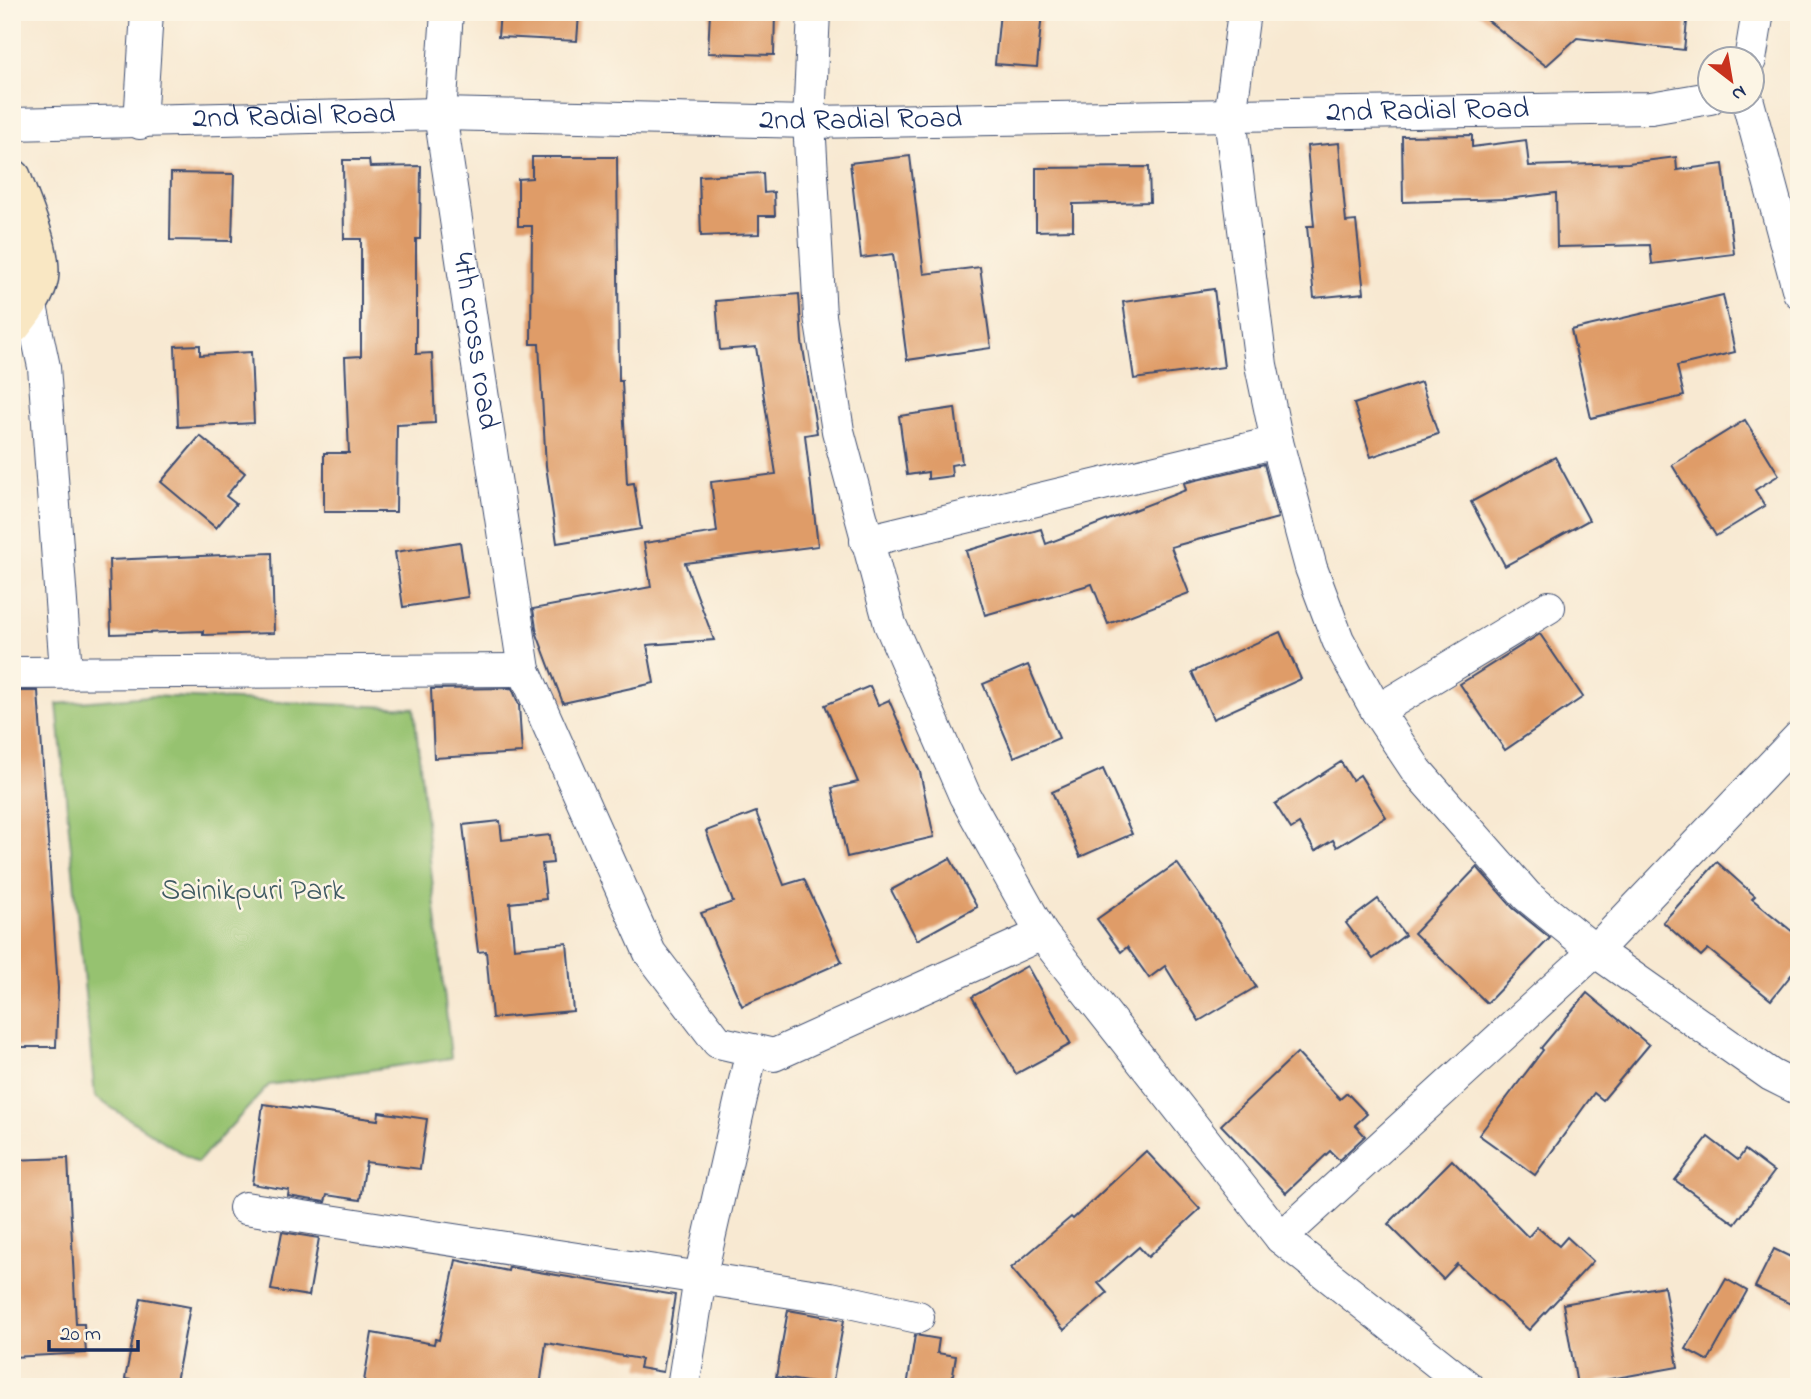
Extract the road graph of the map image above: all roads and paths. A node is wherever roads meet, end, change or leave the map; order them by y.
1 (148, 12) edge
2 (447, 12) edge
3 (814, 12) edge
4 (1244, 12) edge
5 (1758, 12) edge
6 (1752, 46) edge
7 (1696, 100) edge
8 (440, 114) junction
9 (1752, 116) edge
10 (1230, 117) junction
11 (810, 122) junction
12 (140, 123) junction
13 (12, 124) edge
14 (12, 178) edge
15 (1799, 292) edge
16 (21, 313) edge
17 (1277, 442) junction
18 (866, 541) junction
19 (1549, 607) dead end
20 (524, 670) junction
21 (66, 671) junction
22 (12, 673) edge
23 (1377, 711) junction
24 (1799, 737) edge
25 (1042, 934) junction
26 (1595, 951) junction
27 (752, 1050) junction
28 (1799, 1089) edge
29 (245, 1208) dead end
30 (1281, 1238) junction
31 (699, 1278) junction
32 (918, 1317) dead end
33 (683, 1387) edge
34 (1468, 1387) edge

1 - 12 street
2 - 8 street, 4th cross road
3 - 11 street
4 - 10 street
5 - 6 street
7 - 10 street, 2nd Radial Road
8 - 11 street, 2nd Radial Road
8 - 12 street, 2nd Radial Road
8 - 20 street, 4th cross road
9 - 15 street
10 - 11 street, 2nd Radial Road
10 - 17 street
11 - 18 street
12 - 13 street, 2nd Radial Road
14 - 16 street
16 - 21 street
17 - 18 street
17 - 23 street
18 - 25 street
19 - 23 street
20 - 21 street
20 - 27 street, 4th cross road
21 - 22 street
23 - 26 street
24 - 26 street
25 - 27 street, 4th cross road
25 - 30 street
26 - 28 street
26 - 30 street
27 - 31 street
29 - 31 street
30 - 34 street
31 - 32 street
31 - 33 street

